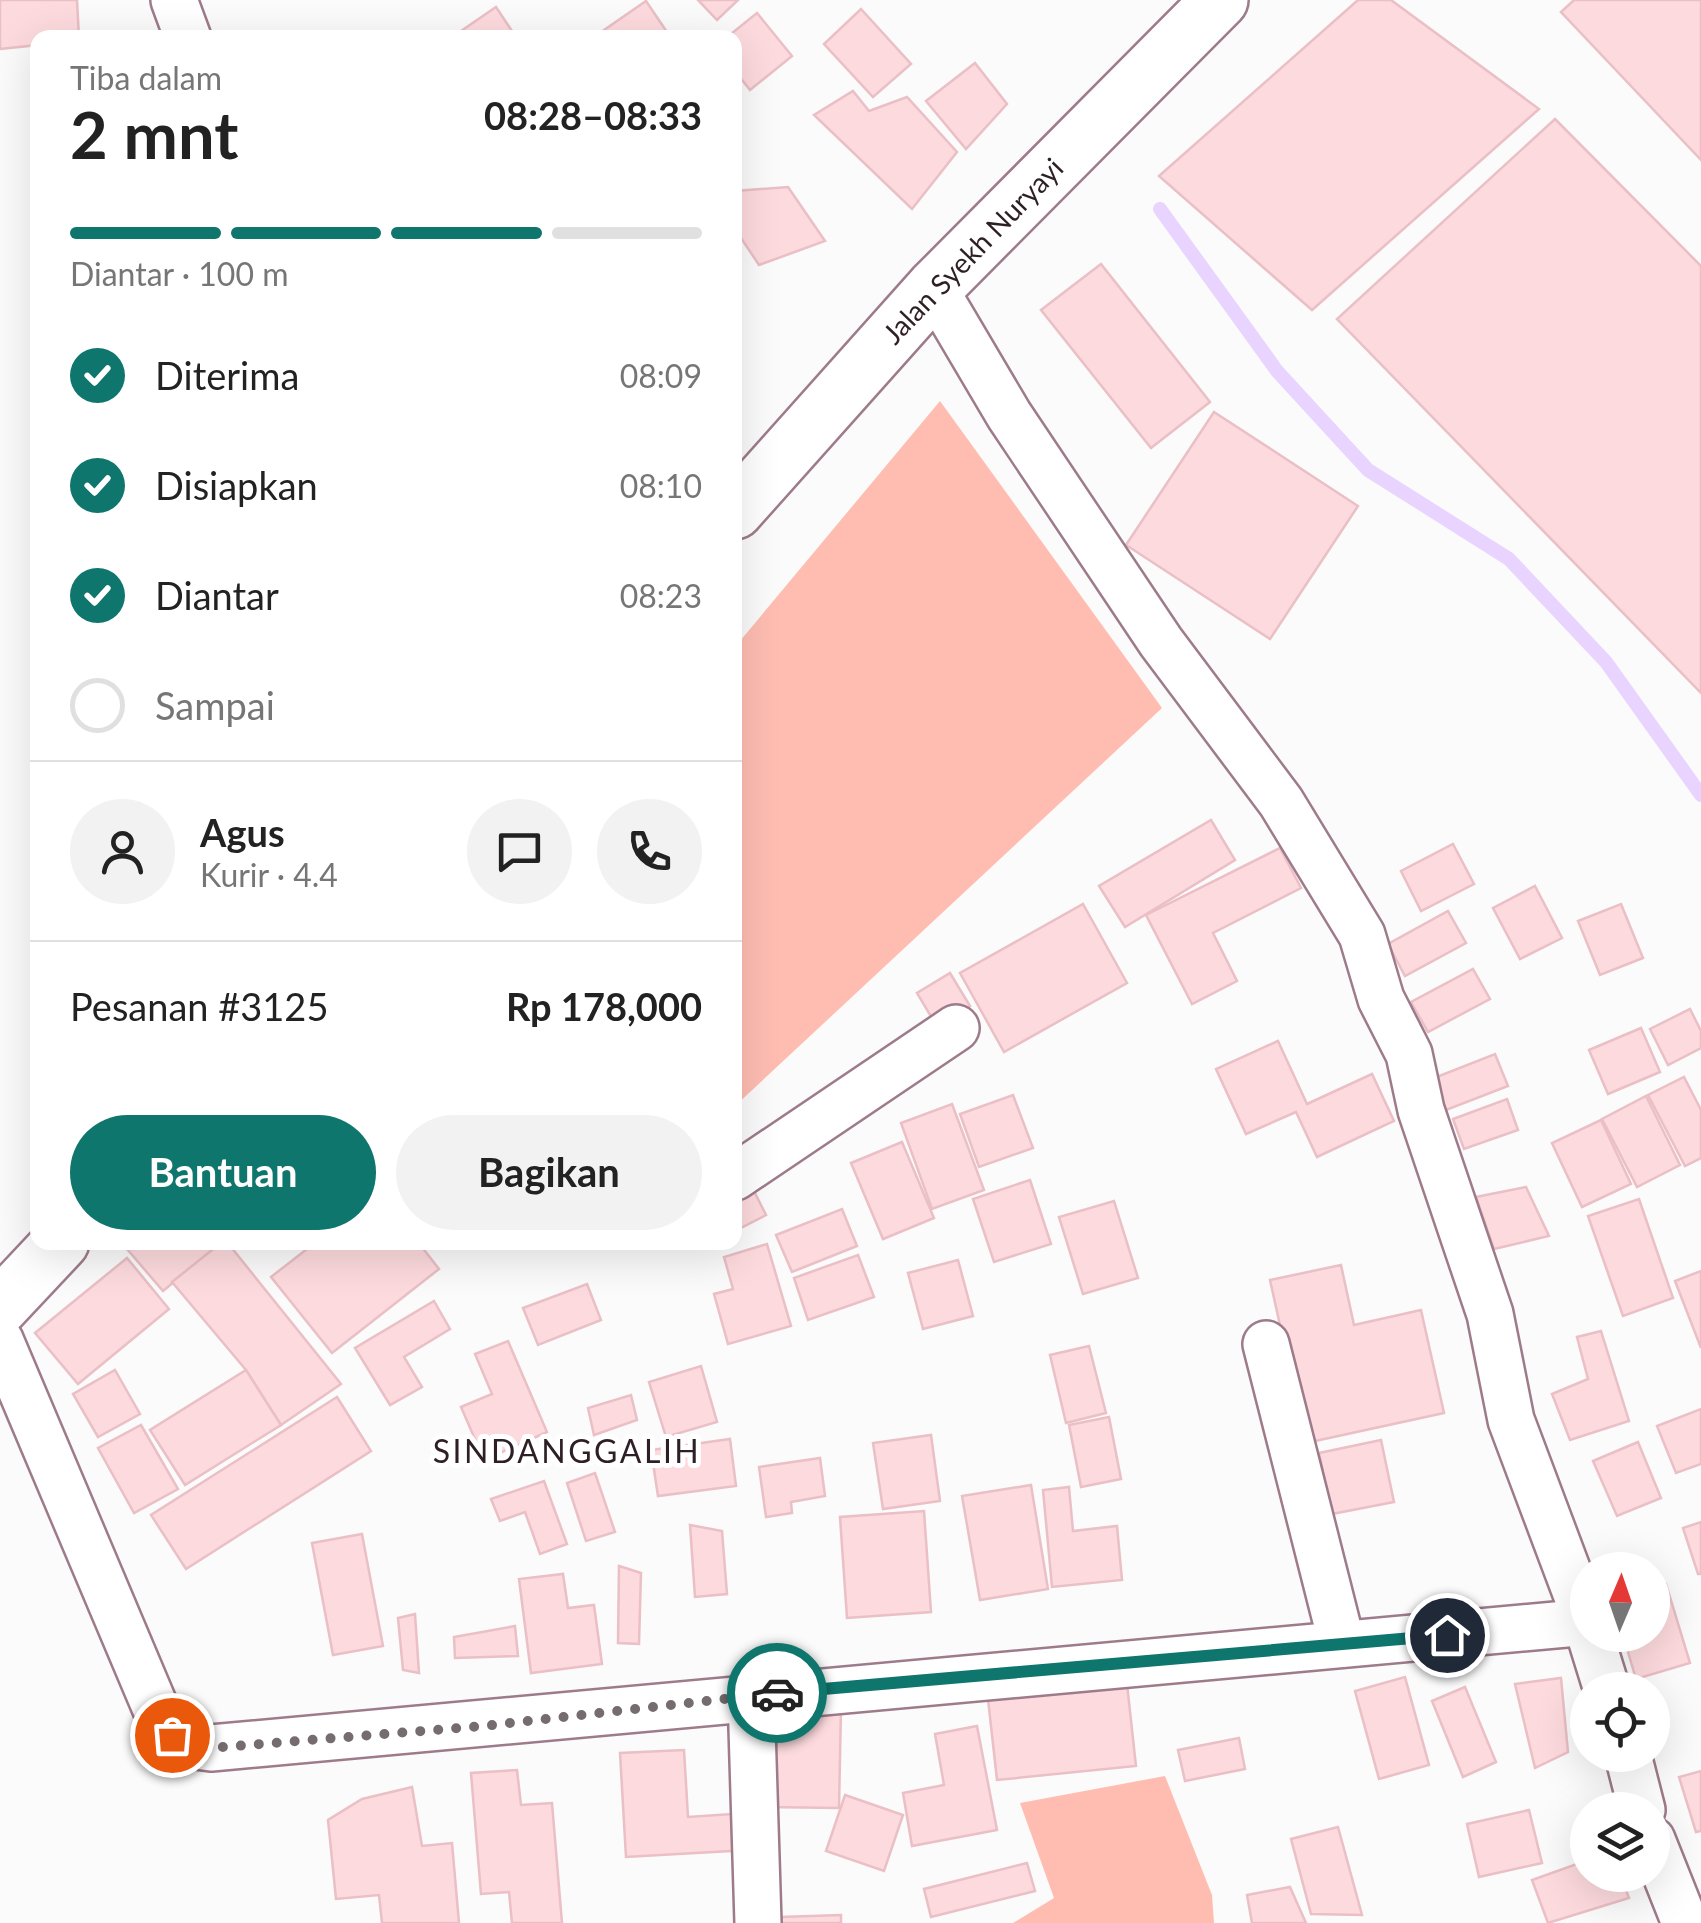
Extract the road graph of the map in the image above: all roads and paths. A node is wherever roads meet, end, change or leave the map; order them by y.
1 (174, 0) edge
2 (1220, 0) edge
3 (185, 30) edge
4 (934, 288) junction
5 (742, 503) edge
6 (956, 1028) dead end
7 (742, 1171) edge
8 (54, 1250) edge
9 (0, 1308) edge
10 (0, 1340) edge
11 (1266, 1344) dead end
12 (1570, 1578) edge
13 (1570, 1624) edge
14 (1342, 1644) junction
15 (752, 1696) junction
16 (1670, 1885) edge
17 (758, 1923) edge
18 (1685, 1923) edge

1 - 3 street
2 - 4 main road, Jalan Syekh Nuryayi
4 - 5 main road, Jalan Syekh Nuryayi
4 - 12 street
6 - 7 street
8 - 9 main road
10 - 15 street
11 - 14 street
13 - 14 street
14 - 15 street
15 - 17 street
16 - 18 street

